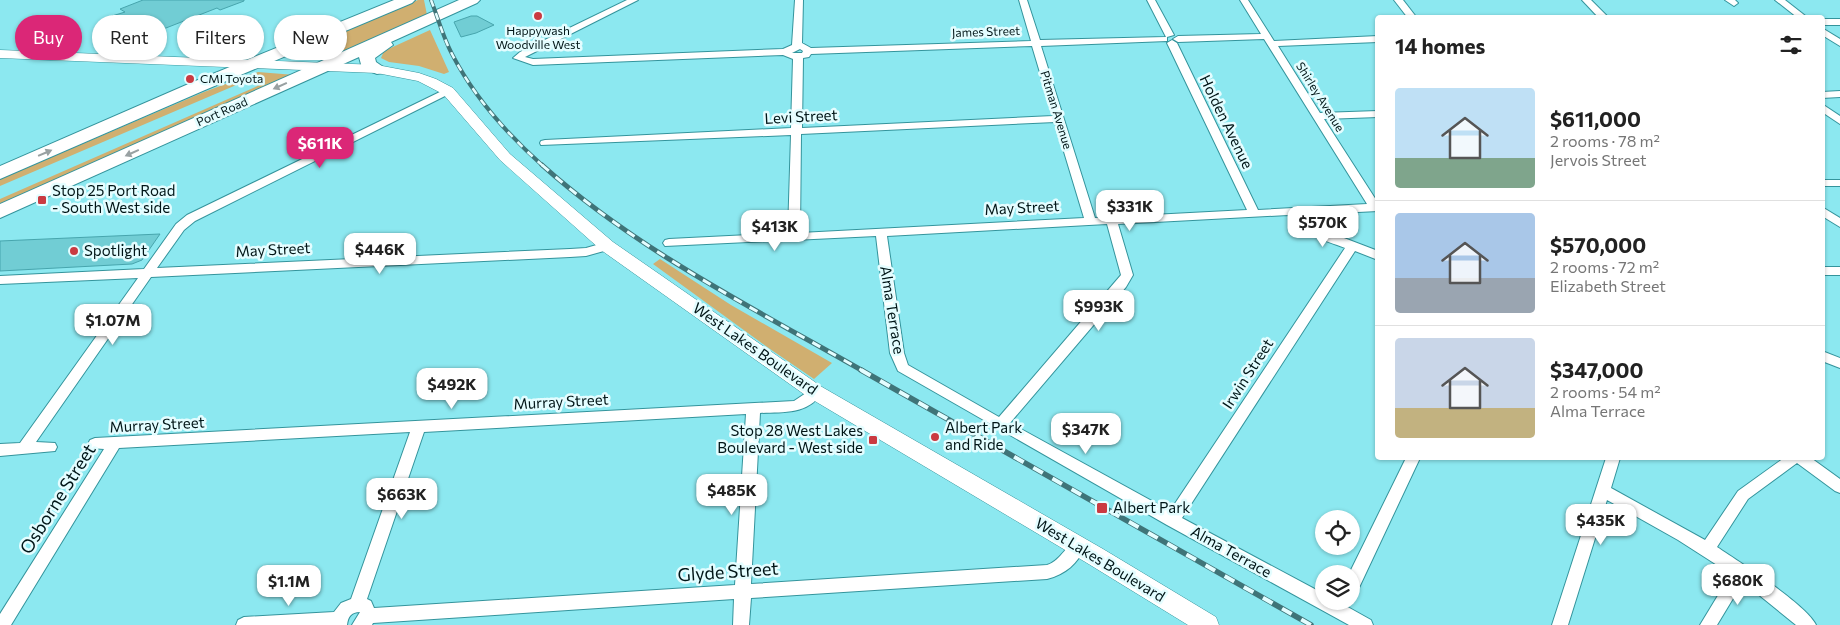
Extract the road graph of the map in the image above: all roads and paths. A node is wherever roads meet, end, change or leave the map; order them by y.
1 (407, 0) edge
2 (472, 0) edge
3 (484, 0) edge
4 (634, 0) edge
5 (799, 0) edge
6 (1023, 0) edge
7 (1151, 0) edge
8 (1244, 0) edge
9 (1398, 0) edge
10 (1586, 0) edge
11 (1779, 0) edge
12 (1410, 15) edge
13 (1602, 15) edge
14 (1800, 15) edge
15 (1825, 22) edge
16 (1840, 22) edge
17 (1825, 33) edge
18 (1171, 39) junction
19 (1375, 39) edge
20 (1269, 40) junction
21 (1036, 43) junction
22 (1840, 43) edge
23 (798, 52) junction
24 (0, 54) edge
25 (213, 62) junction
26 (265, 64) junction
27 (324, 66) junction
28 (377, 69) junction
29 (199, 86) junction
30 (448, 91) junction
31 (1840, 94) edge
32 (1825, 95) edge
33 (171, 99) junction
34 (1825, 109) edge
35 (1375, 114) edge
36 (1317, 116) junction
37 (1058, 120) junction
38 (1840, 121) edge
39 (797, 133) junction
40 (545, 143) dead end
41 (0, 173) edge
42 (1840, 182) edge
43 (1825, 183) edge
44 (1375, 205) edge
45 (1375, 207) edge
46 (0, 212) edge
47 (1292, 212) junction
48 (1825, 212) edge
49 (1254, 213) junction
50 (1110, 220) junction
51 (1090, 221) junction
52 (1840, 223) edge
53 (881, 233) junction
54 (794, 238) junction
55 (669, 243) dead end
56 (607, 246) junction
57 (1352, 246) junction
58 (1375, 255) edge
59 (1840, 271) edge
60 (148, 272) junction
61 (1825, 272) edge
62 (0, 280) edge
63 (1825, 357) edge
64 (1840, 363) edge
65 (815, 392) junction
66 (753, 408) junction
67 (1001, 424) junction
68 (419, 426) junction
69 (115, 443) junction
70 (94, 444) dead end
71 (50, 447) dead end
72 (24, 448) junction
73 (0, 450) edge
74 (1412, 460) edge
75 (1612, 460) edge
76 (1791, 460) edge
77 (1803, 460) edge
78 (1840, 487) edge
79 (1603, 491) junction
80 (1172, 520) junction
81 (1078, 546) junction
82 (1708, 548) junction
83 (1360, 569) edge
84 (1741, 572) junction
85 (742, 591) junction
86 (1315, 592) edge
87 (1347, 610) edge
88 (362, 615) edge
89 (339, 622) edge
90 (2, 625) edge
91 (244, 625) edge
92 (740, 625) edge
93 (1208, 625) edge
94 (1365, 625) edge
95 (1560, 625) edge
96 (1708, 625) edge
97 (1808, 625) edge

1 - 26 highway
2 - 27 highway, Port Road
3 - 28 highway
4 - 23 street
5 - 23 street
6 - 21 street, Pitman Avenue
7 - 18 street, Holden Avenue
8 - 20 street, Shirley Avenue
9 - 12 street
10 - 13 street
11 - 14 street
15 - 16 street
17 - 22 street
18 - 20 street, James Street
18 - 21 street, James Street
18 - 49 street, Holden Avenue
19 - 20 street, James Street
20 - 36 street, Shirley Avenue
21 - 23 street, James Street
21 - 37 street, Pitman Avenue
23 - 39 street
24 - 25 main road, West Lakes Boulevard
25 - 26 main road, West Lakes Boulevard
25 - 29 highway
26 - 27 main road, West Lakes Boulevard
26 - 29 highway
26 - 33 highway
27 - 28 main road, West Lakes Boulevard
27 -> 46 highway, Port Road
28 - 30 main road, West Lakes Boulevard
29 - 33 highway
30 - 56 main road, West Lakes Boulevard
30 - 60 street
31 - 32 street
41 -> 33 highway
34 - 38 street
35 - 36 street
36 - 44 street, Shirley Avenue
37 - 39 street, Levi Street
37 - 51 street, Pitman Avenue
39 - 40 street, Levi Street
39 - 54 street
42 - 43 street
45 - 47 street, May Street
47 - 49 street, May Street
47 - 57 street
48 - 52 street
49 - 50 street, May Street
50 - 51 street, May Street
50 - 67 street
51 - 53 street, May Street
53 - 54 street, May Street
53 - 67 street, Alma Terrace
54 - 55 street, May Street
56 - 60 street, May Street
56 - 65 main road, West Lakes Boulevard
57 - 58 street
57 - 80 street, Irwin Street
59 - 61 street
60 - 62 street, May Street
60 - 72 street
63 - 64 street
65 - 66 street, Murray Street
65 - 81 main road, West Lakes Boulevard
66 - 68 street, Murray Street
66 - 85 street
67 - 80 street, Alma Terrace
68 - 69 street, Murray Street
68 - 88 street
69 - 70 street, Murray Street
69 - 90 street, Osborne Street
71 - 72 street
72 - 73 street
74 - 83 street
75 - 79 street
76 - 82 street
77 - 78 street
79 - 82 street
79 - 95 street
80 - 86 street, Alma Terrace
81 - 85 street, Glyde Street
81 - 93 main road, West Lakes Boulevard
82 - 84 street
84 - 96 street
84 - 97 street
85 - 88 street, Glyde Street
85 - 92 street
87 - 94 street, Alma Terrace
88 - 89 street
89 - 91 street

